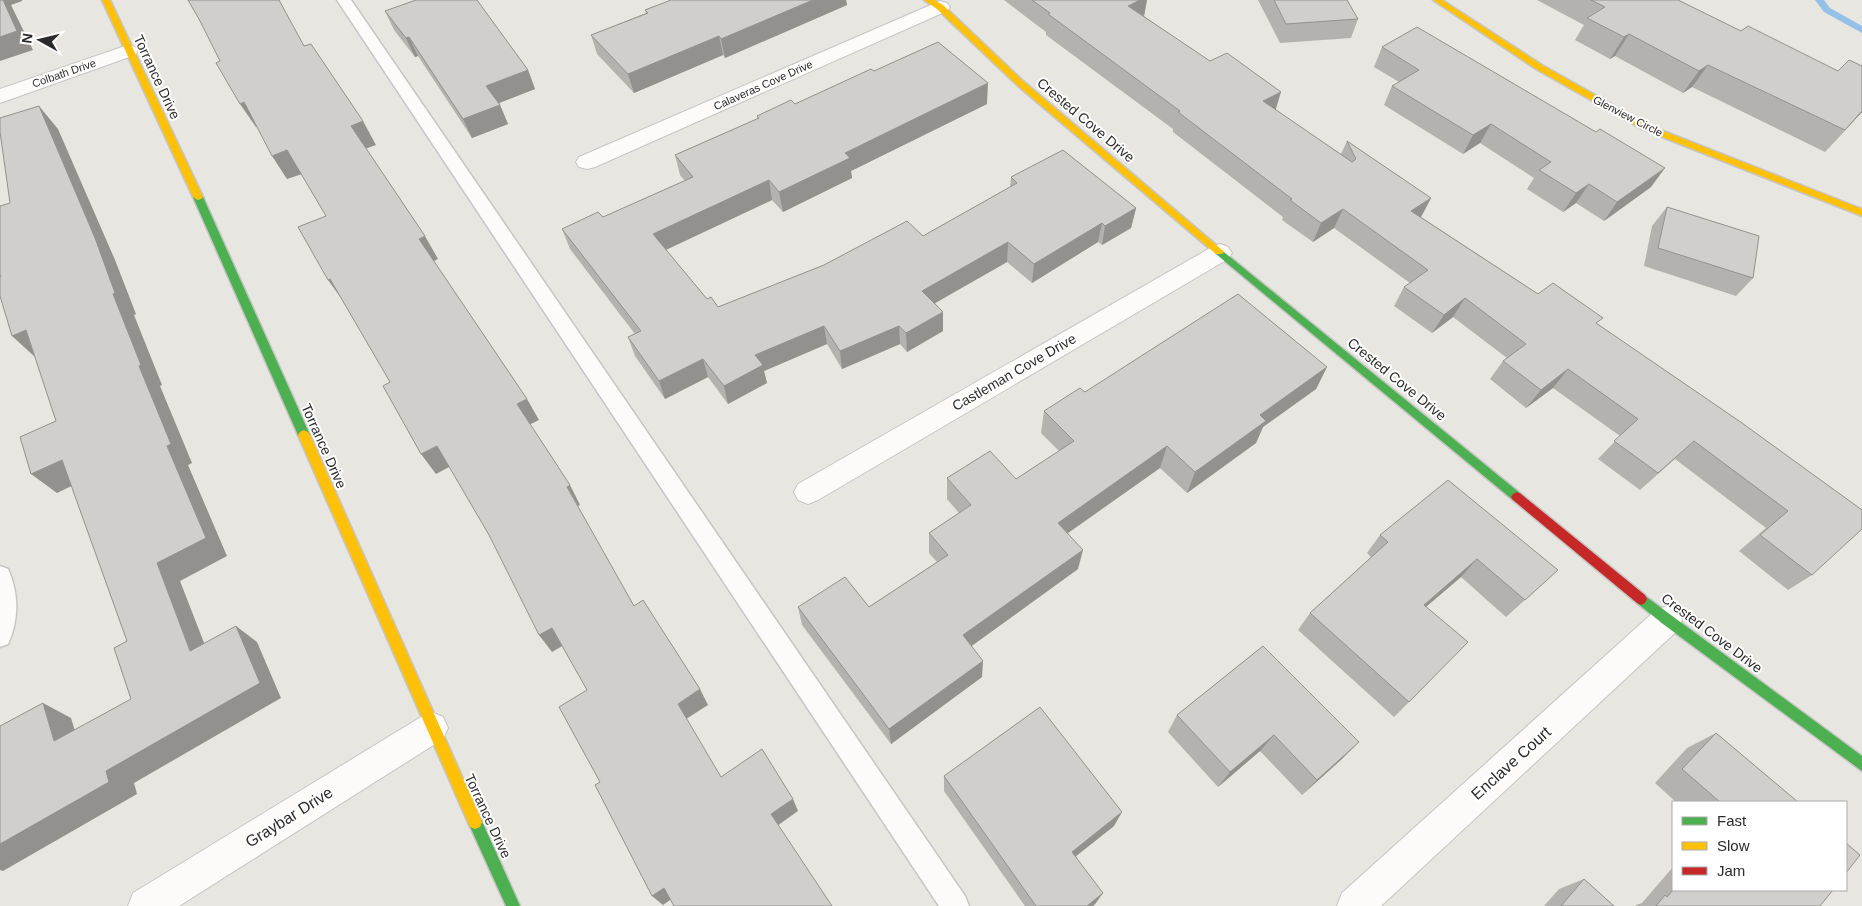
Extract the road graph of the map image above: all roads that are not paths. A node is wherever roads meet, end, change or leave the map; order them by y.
1 (106, 0) edge
2 (344, 0) edge
3 (1437, 0) edge
4 (934, 4) edge
5 (128, 51) junction
6 (0, 96) edge
7 (587, 162) dead end
8 (1862, 213) edge
9 (1220, 253) junction
10 (808, 492) dead end
11 (0, 576) edge
12 (1667, 620) junction
13 (0, 636) edge
14 (432, 728) junction
15 (1862, 764) edge
16 (146, 906) edge
17 (513, 906) edge
18 (955, 906) edge
19 (1355, 906) edge

1 - 5 street, Torrance Drive
2 - 18 lane
3 - 8 street, Glenview Circle
4 - 7 street, Calaveras Cove Drive
4 - 9 street, Crested Cove Drive
5 - 6 street, Colbath Drive
5 - 14 street, Torrance Drive
9 - 10 street, Castleman Cove Drive
9 - 12 street, Crested Cove Drive
11 - 13 lane
12 - 15 street, Crested Cove Drive
12 - 19 street, Enclave Court
14 - 16 street, Graybar Drive
14 - 17 street, Torrance Drive

